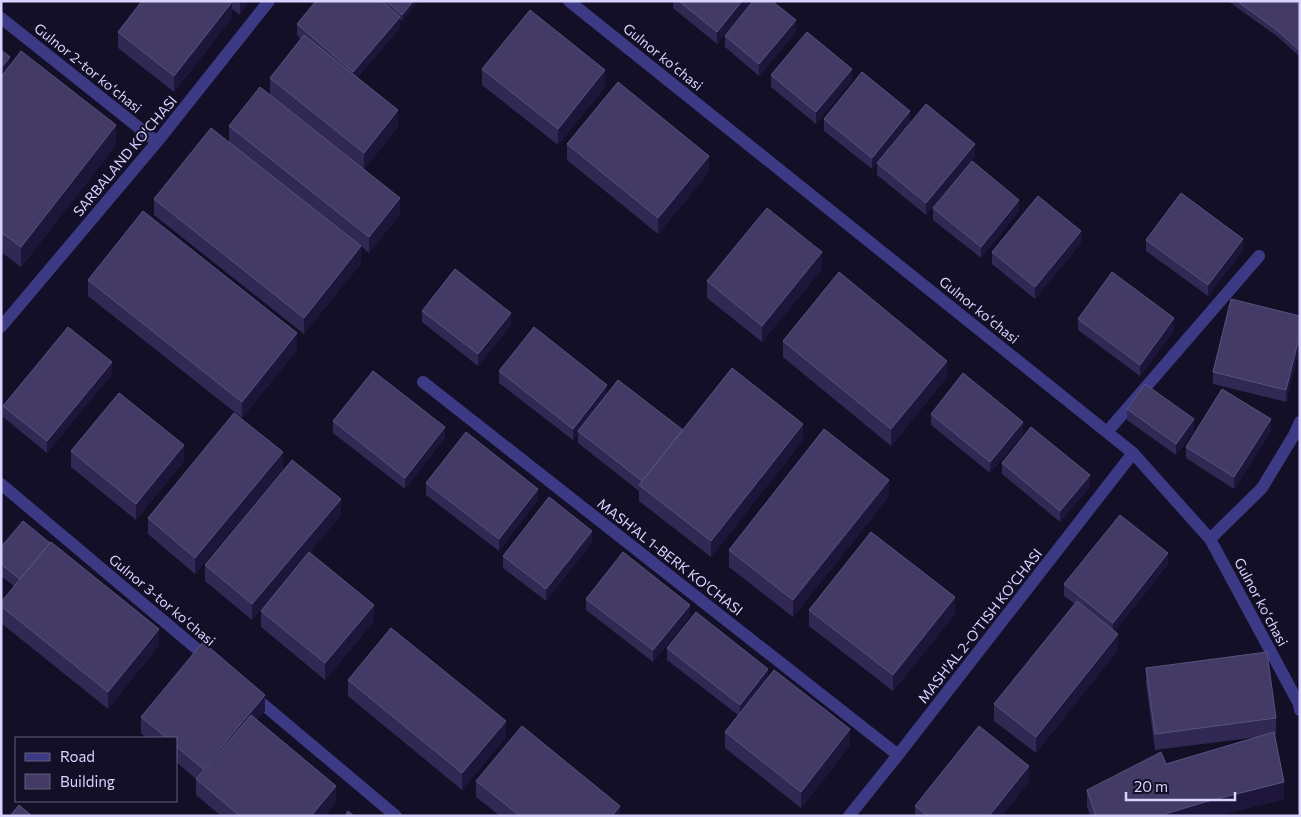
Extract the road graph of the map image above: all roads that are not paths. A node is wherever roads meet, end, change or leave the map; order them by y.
1 (269, 1) edge
2 (569, 1) edge
3 (1, 18) edge
4 (157, 142) junction
5 (1259, 256) dead end
6 (1, 327) edge
7 (423, 382) dead end
8 (1300, 422) edge
9 (1107, 432) junction
10 (1133, 453) junction
11 (1, 484) edge
12 (1210, 539) junction
13 (221, 669) edge
14 (244, 688) edge
15 (1299, 707) edge
16 (898, 755) junction
17 (396, 816) edge
18 (849, 816) edge

1 - 4 street, SARBALAND KO'CHASI
2 - 9 street, Gulnor koʻchasi
3 - 4 street, Gulnor 2-tor koʻchasi
4 - 6 street, SARBALAND KO'CHASI
5 - 9 street
7 - 16 street, MASH'AL 1-BERK KO'CHASI
8 - 12 street
9 - 10 street, Gulnor koʻchasi
10 - 12 street, Gulnor koʻchasi
10 - 16 street, MASH'AL 2-O'TISH KO'CHASI
11 - 13 street, Gulnor 3-tor koʻchasi
12 - 15 street, Gulnor koʻchasi
14 - 17 street
16 - 18 street, MASH'AL 2-O'TISH KO'CHASI

